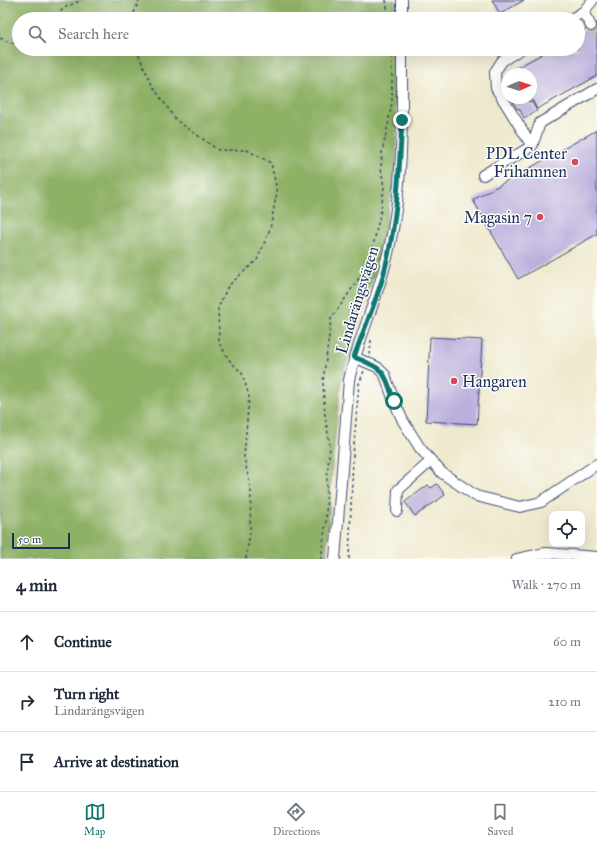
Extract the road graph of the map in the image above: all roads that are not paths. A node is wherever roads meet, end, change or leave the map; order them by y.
1 (402, 0) edge
2 (593, 0) edge
3 (402, 12) edge
4 (583, 12) edge
5 (585, 16) edge
6 (591, 26) tunnel mouth
7 (402, 56) edge
8 (509, 56) edge
9 (597, 89) edge
10 (532, 146) junction
11 (483, 175) dead end
12 (354, 357) junction
13 (431, 461) junction
14 (597, 464) edge
15 (397, 511) dead end
16 (597, 557) edge
17 (335, 559) edge
18 (517, 559) edge

1 - 3 street
2 - 4 street
5 - 6 street
7 - 12 street, Lindarängsvägen
8 - 10 street
9 - 10 street
10 - 11 street
12 - 13 street
12 - 17 street, Lindarängsvägen
13 - 14 street
13 - 15 street
16 - 18 street

